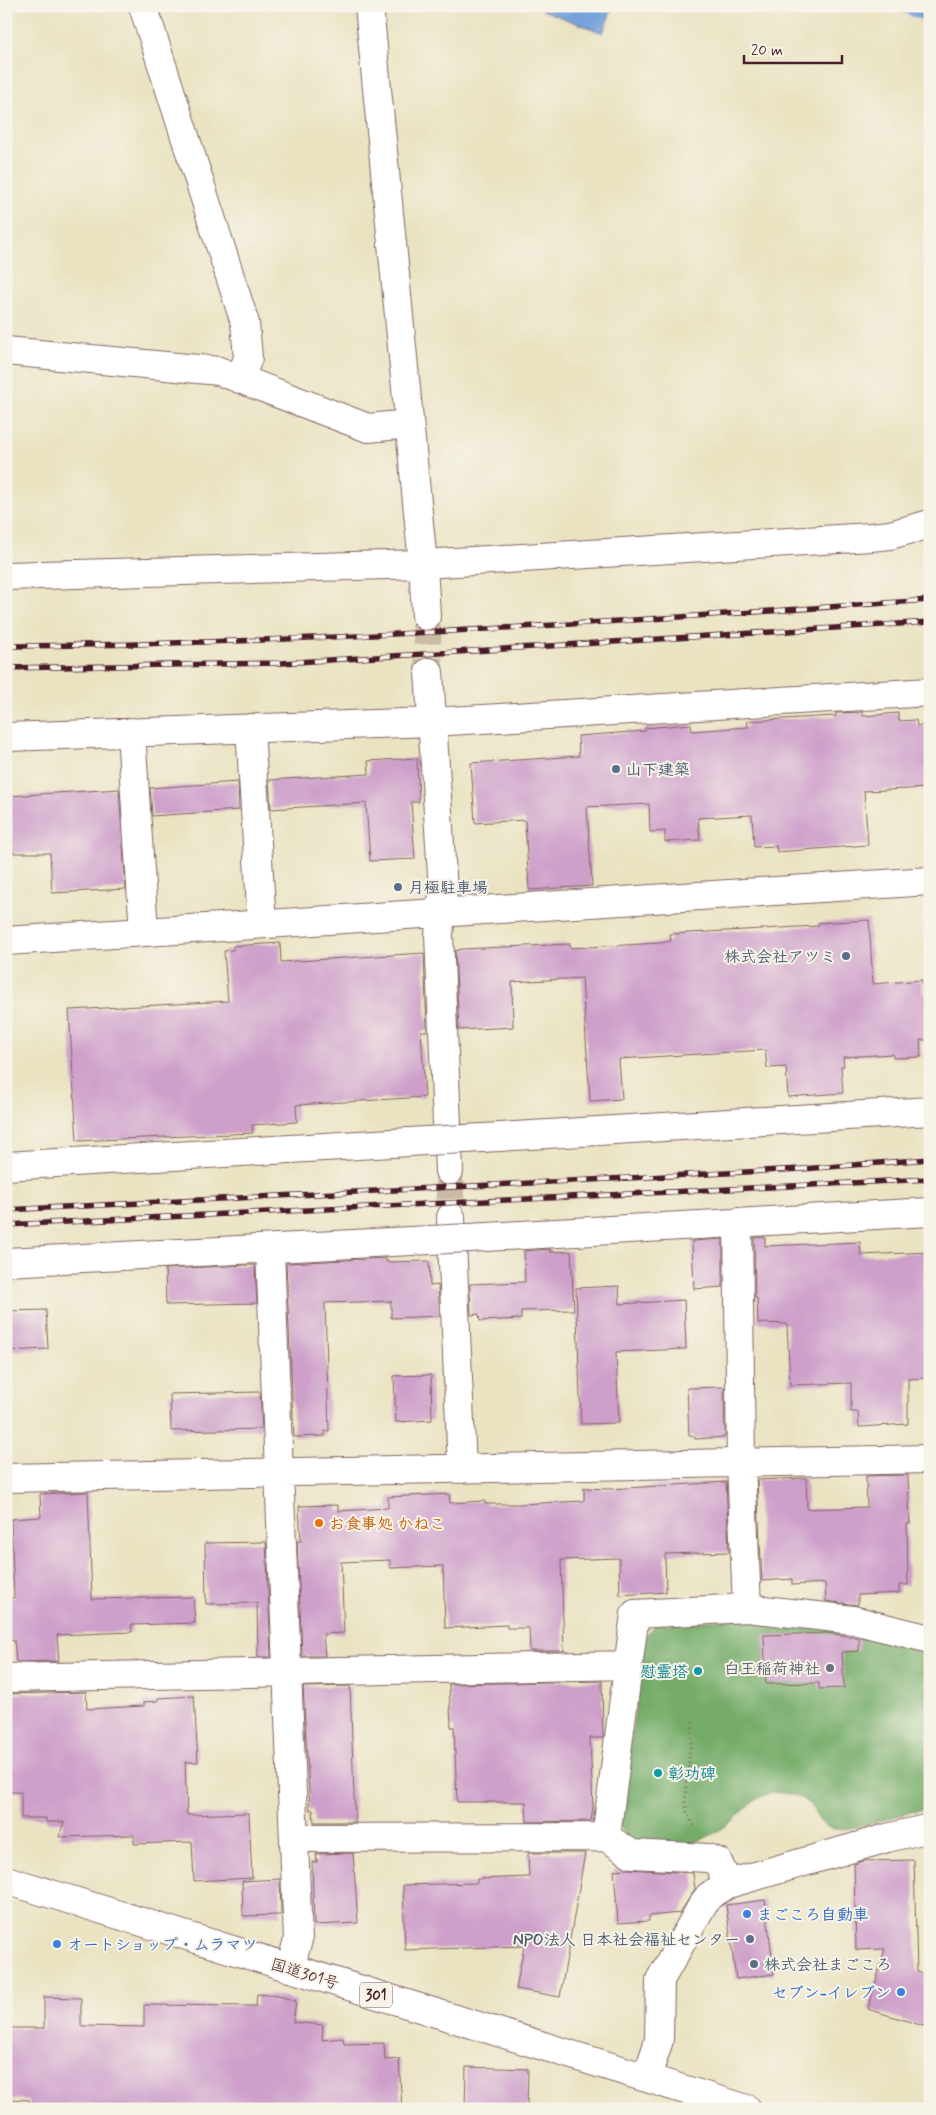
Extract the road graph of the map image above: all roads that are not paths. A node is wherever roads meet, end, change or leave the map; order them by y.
1 (143, 6) edge
2 (369, 6) edge
3 (6, 352) edge
4 (240, 379) junction
5 (409, 424) junction
6 (930, 524) edge
7 (423, 564) junction
8 (6, 576) edge
9 (426, 616) tunnel mouth
10 (429, 672) tunnel mouth
11 (930, 692) edge
12 (432, 722) junction
13 (250, 728) junction
14 (131, 732) junction
15 (6, 736) edge
16 (930, 881) edge
17 (441, 912) junction
18 (262, 924) junction
19 (144, 932) junction
20 (6, 941) edge
21 (930, 1111) edge
22 (6, 1166) edge
23 (449, 1171) tunnel mouth
24 (930, 1212) edge
25 (452, 1217) tunnel mouth
26 (738, 1222) junction
27 (270, 1250) junction
28 (6, 1262) edge
29 (930, 1459) edge
30 (741, 1463) junction
31 (462, 1469) junction
32 (279, 1473) junction
33 (6, 1478) edge
34 (747, 1608) junction
35 (930, 1639) edge
36 (628, 1665) junction
37 (288, 1671) junction
38 (6, 1678) edge
39 (930, 1828) edge
40 (606, 1837) junction
41 (294, 1838) junction
42 (6, 1880) edge
43 (728, 1884) junction
44 (290, 1968) junction
45 (648, 2076) junction
46 (747, 2109) edge

1 - 4 main road
2 - 5 main road
3 - 4 main road
4 - 5 main road
5 - 7 main road
6 - 7 main road
7 - 8 main road
7 - 9 main road
10 - 12 main road
11 - 12 main road
12 - 13 main road
12 - 17 main road
13 - 14 main road
13 - 18 main road
14 - 15 main road
14 - 19 main road
16 - 17 main road
17 - 18 main road
17 - 23 main road
18 - 19 main road
19 - 20 main road
21 - 22 main road, bridge
24 - 26 main road
25 - 31 main road
26 - 27 main road, bridge
26 - 30 main road
27 - 28 main road
27 - 32 main road
29 - 30 main road
30 - 31 main road
30 - 34 main road
31 - 32 main road
32 - 33 main road
32 - 37 main road
34 - 35 main road
34 - 36 main road
36 - 37 main road
36 - 40 main road
37 - 38 main road
37 - 41 main road
39 - 43 main road
40 - 41 main road
40 - 43 main road
41 - 44 main road
42 - 44 main road, 国道301号 / 301
43 - 45 main road
44 - 45 main road, 国道301号 / 301
45 - 46 main road, 国道301号 / 301

